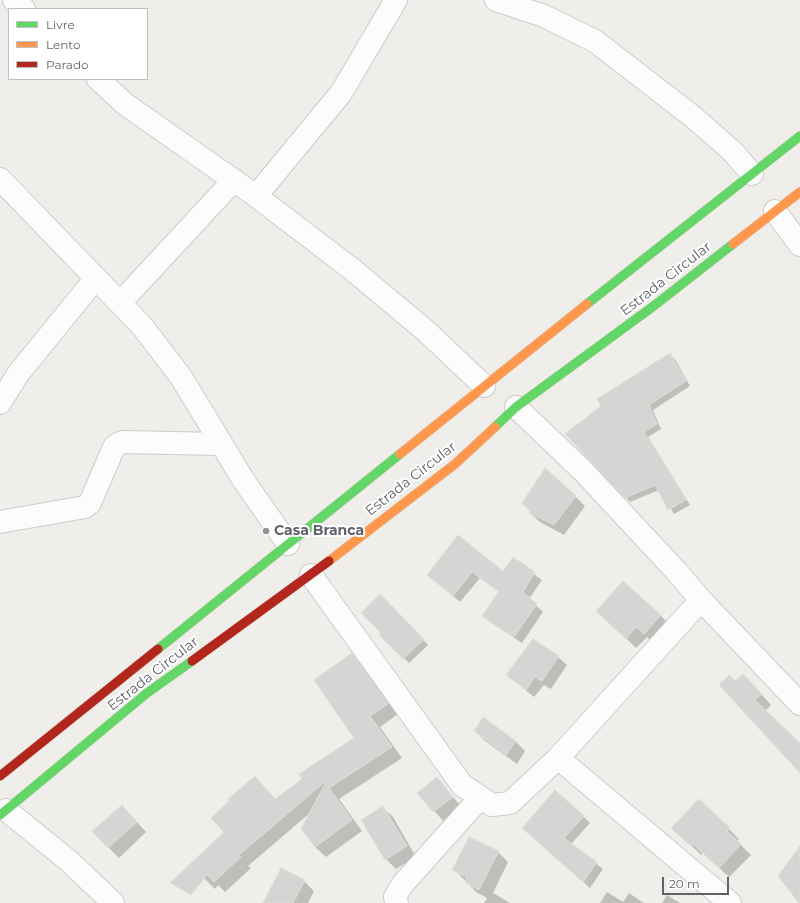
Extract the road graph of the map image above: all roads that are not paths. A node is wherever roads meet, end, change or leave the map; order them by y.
1 (14, 0) edge
2 (396, 0) edge
3 (496, 0) edge
4 (23, 8) edge
5 (99, 80) edge
6 (800, 136) edge
7 (752, 174) junction
8 (0, 179) edge
9 (234, 180) junction
10 (800, 192) edge
11 (256, 196) junction
12 (775, 211) junction
13 (800, 245) edge
14 (96, 278) junction
15 (120, 303) junction
16 (484, 386) junction
17 (0, 404) edge
18 (516, 407) junction
19 (221, 444) junction
20 (0, 522) edge
21 (288, 544) junction
22 (311, 575) junction
23 (701, 600) junction
24 (800, 704) edge
25 (558, 758) junction
26 (0, 776) edge
27 (480, 798) junction
28 (3, 812) edge
29 (113, 903) edge
30 (397, 903) edge
31 (730, 903) edge

1 - 4 street
2 - 11 street
3 - 7 street
5 - 9 street
6 - 7 main road
7 - 16 main road
8 - 14 street
9 - 11 street
9 - 15 street
10 - 12 main road, Estrada Circular
11 - 16 street
12 - 13 street
12 - 18 main road, Estrada Circular
14 - 15 street
14 - 17 street
15 - 19 street
16 - 21 main road
18 - 22 main road, Estrada Circular
18 - 23 street
19 - 20 street
19 - 21 street
21 - 26 main road
22 - 27 street
22 - 28 main road, Estrada Circular
23 - 24 street
23 - 25 street
25 - 27 street
25 - 31 street
27 - 30 street
28 - 29 street

